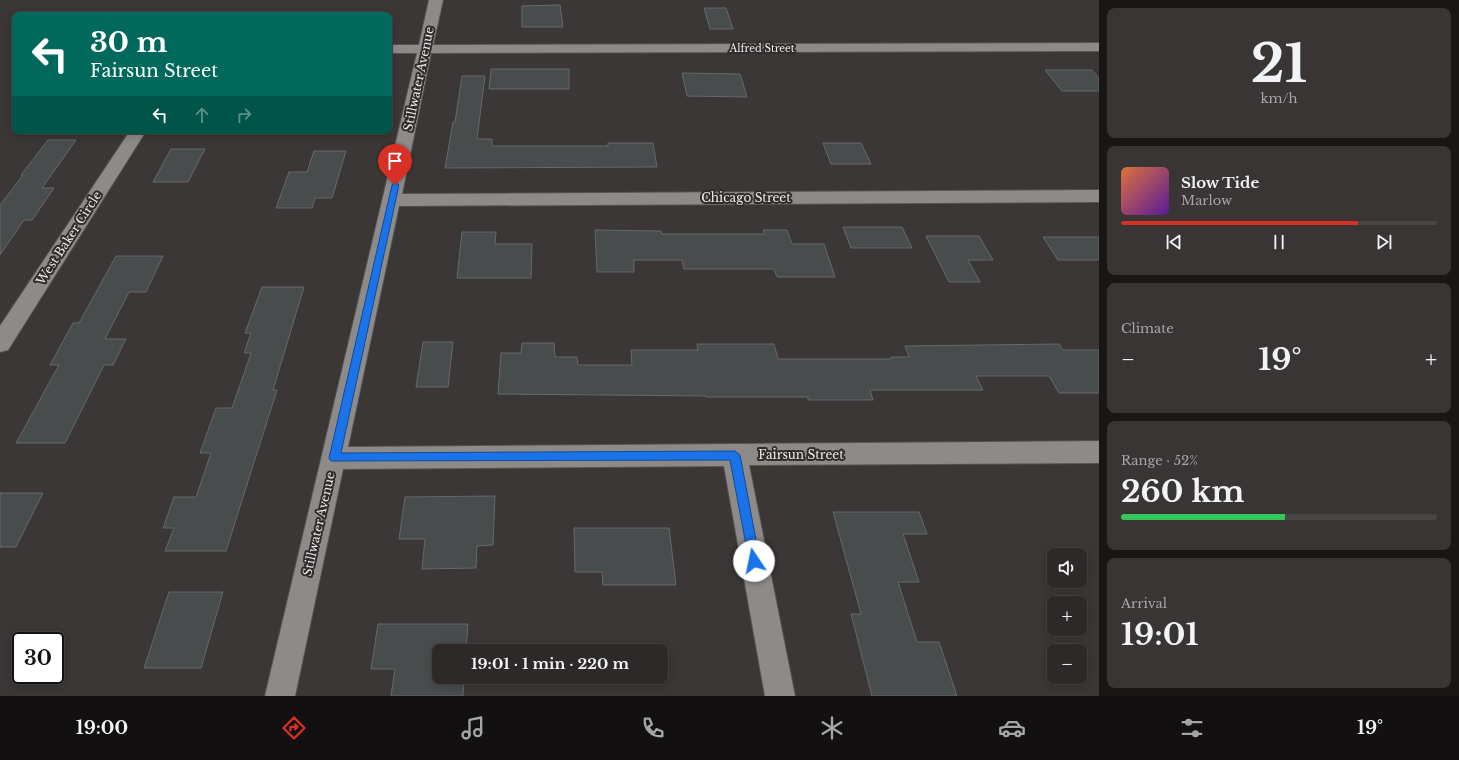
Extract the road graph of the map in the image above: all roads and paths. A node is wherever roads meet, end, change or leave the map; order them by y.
1 (436, 0) edge
2 (1099, 47) edge
3 (392, 49) edge
4 (425, 49) junction
5 (136, 134) edge
6 (1099, 196) edge
7 (392, 200) junction
8 (0, 344) edge
9 (1099, 452) edge
10 (735, 455) junction
11 (334, 458) junction
12 (280, 696) edge
13 (780, 696) edge

1 - 4 street, Stillwater Avenue
2 - 4 street, Alfred Street
3 - 4 street
4 - 7 street, Stillwater Avenue
5 - 8 street, West Baker Circle
6 - 7 street, Chicago Street
7 - 11 street, Stillwater Avenue
9 - 10 street, Fairsun Street
10 - 11 street, Fairsun Street
10 - 13 street
11 - 12 street, Stillwater Avenue

